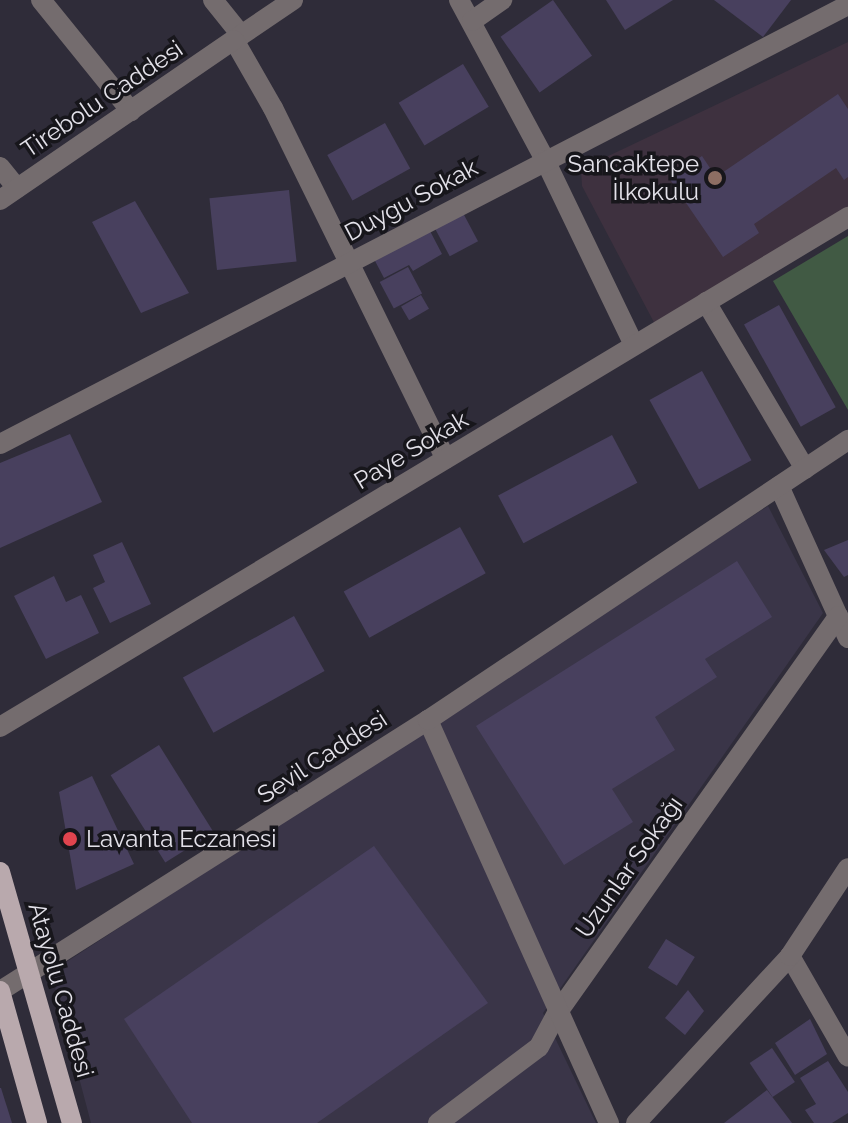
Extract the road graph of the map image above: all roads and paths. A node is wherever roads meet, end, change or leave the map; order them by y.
1 (41, 0) edge
2 (213, 0) edge
3 (293, 0) edge
4 (459, 0) edge
5 (502, 0) edge
6 (848, 5) edge
7 (472, 21) junction
8 (238, 38) junction
9 (131, 111) junction
10 (545, 160) junction
11 (0, 167) edge
12 (8, 194) edge
13 (848, 217) edge
14 (350, 262) junction
15 (706, 302) junction
16 (634, 345) junction
17 (848, 440) edge
18 (0, 444) edge
19 (446, 459) junction
20 (805, 469) junction
21 (779, 486) junction
22 (838, 616) junction
23 (848, 638) edge
24 (428, 720) junction
25 (0, 727) edge
26 (848, 868) edge
27 (0, 872) edge
28 (790, 956) junction
29 (30, 974) junction
30 (0, 991) edge
31 (558, 1012) junction
32 (848, 1057) edge
33 (37, 1123) edge
34 (72, 1123) edge
35 (438, 1123) edge
36 (609, 1123) edge
37 (636, 1123) edge

1 - 9 street
2 - 8 street
3 - 8 street, Tirebolu Caddesi
4 - 7 street
5 - 7 street
6 - 10 street, Duygu Sokak
7 - 10 street
8 - 9 street, Tirebolu Caddesi
8 - 14 street
9 - 12 street, Tirebolu Caddesi
10 - 14 street, Duygu Sokak
10 - 16 street
11 - 12 street
13 - 15 street, Paye Sokak
14 - 18 street, Duygu Sokak
14 - 19 street
15 - 16 street, Paye Sokak
15 - 20 street
16 - 19 street, Paye Sokak
17 - 20 street, Sevil Caddesi
19 - 25 street, Paye Sokak
20 - 21 street, Sevil Caddesi
21 - 22 street
21 - 24 street, Sevil Caddesi
22 - 23 street
22 - 31 street, Uzunlar Sokağı
24 - 29 street, Sevil Caddesi
24 - 31 street
26 - 28 street
27 - 29 main road, Atayolu Caddesi
28 - 32 street
28 - 37 street
29 - 30 street, Sevil Caddesi
29 - 34 main road, Atayolu Caddesi
30 - 33 main road
31 - 35 street, Uzunlar Sokağı
31 - 36 street

